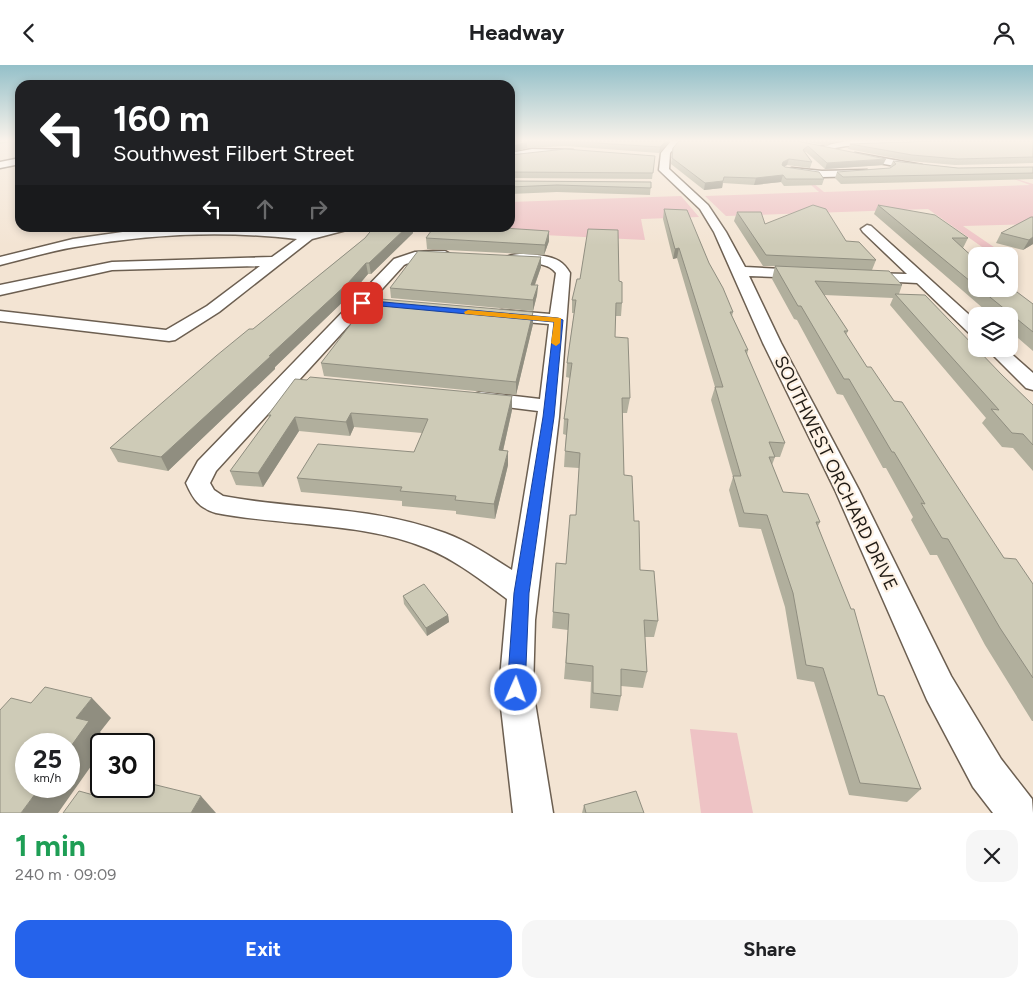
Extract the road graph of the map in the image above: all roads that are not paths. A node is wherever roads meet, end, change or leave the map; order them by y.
1 (667, 176) edge
2 (867, 229) dead end
3 (153, 232) edge
4 (273, 232) edge
5 (328, 232) edge
6 (308, 236) junction
7 (0, 261) edge
8 (274, 261) junction
9 (740, 271) junction
10 (818, 275) edge
11 (853, 276) edge
12 (922, 279) junction
13 (0, 289) edge
14 (483, 314) edge
15 (0, 316) edge
16 (558, 320) junction
17 (968, 322) edge
18 (1004, 357) edge
19 (286, 381) junction
20 (314, 384) edge
21 (1033, 384) edge
22 (462, 396) edge
23 (549, 406) junction
24 (522, 593) junction
25 (533, 813) edge
26 (1018, 813) edge

1 - 9 street, SOUTHWEST ORCHARD DRIVE
2 - 12 street
3 - 7 street
4 - 6 street
5 - 6 street
6 - 8 street
8 - 13 street
8 - 15 street
9 - 10 street
9 - 26 street, SOUTHWEST ORCHARD DRIVE
11 - 12 street
12 - 17 street
14 - 16 street
16 - 19 street
16 - 23 street
18 - 21 street
19 - 20 street
19 - 24 street
22 - 23 street
23 - 24 street
24 - 25 street

